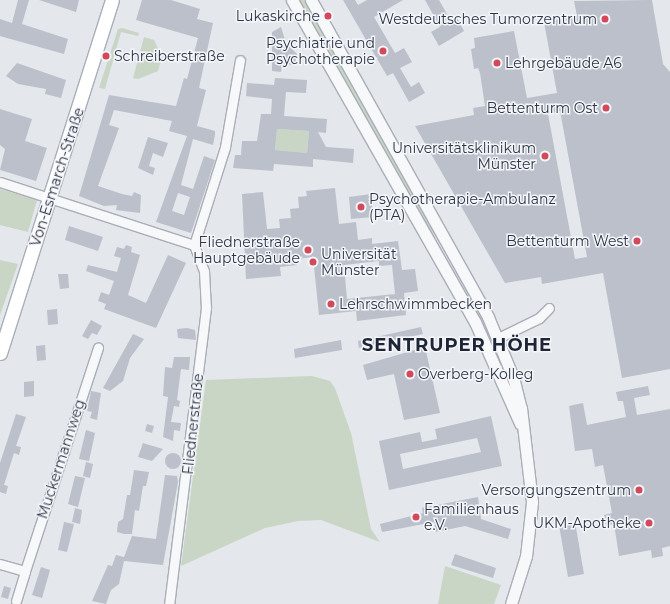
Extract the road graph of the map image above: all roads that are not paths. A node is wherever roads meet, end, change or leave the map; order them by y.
1 (112, 0) edge
2 (292, 0) edge
3 (311, 0) edge
4 (240, 60) dead end
5 (0, 182) edge
6 (50, 199) junction
7 (194, 245) junction
8 (549, 308) dead end
9 (498, 338) junction
10 (485, 344) junction
11 (98, 348) dead end
12 (0, 353) edge
13 (522, 427) junction
14 (0, 564) edge
15 (25, 571) junction
16 (16, 601) dead end
17 (169, 604) edge
18 (511, 604) edge

1 - 6 main road, Von-Esmarch-Straße
2 - 10 street
3 - 9 street
4 - 7 street
5 - 6 street
6 - 7 street
6 - 12 main road, Von-Esmarch-Straße
7 - 17 street, Fliednerstraße
8 - 9 street
9 - 10 street
9 - 13 street
10 - 13 street
11 - 15 street, Muckermannweg
13 - 18 street
14 - 15 street
15 - 16 street, Muckermannweg

